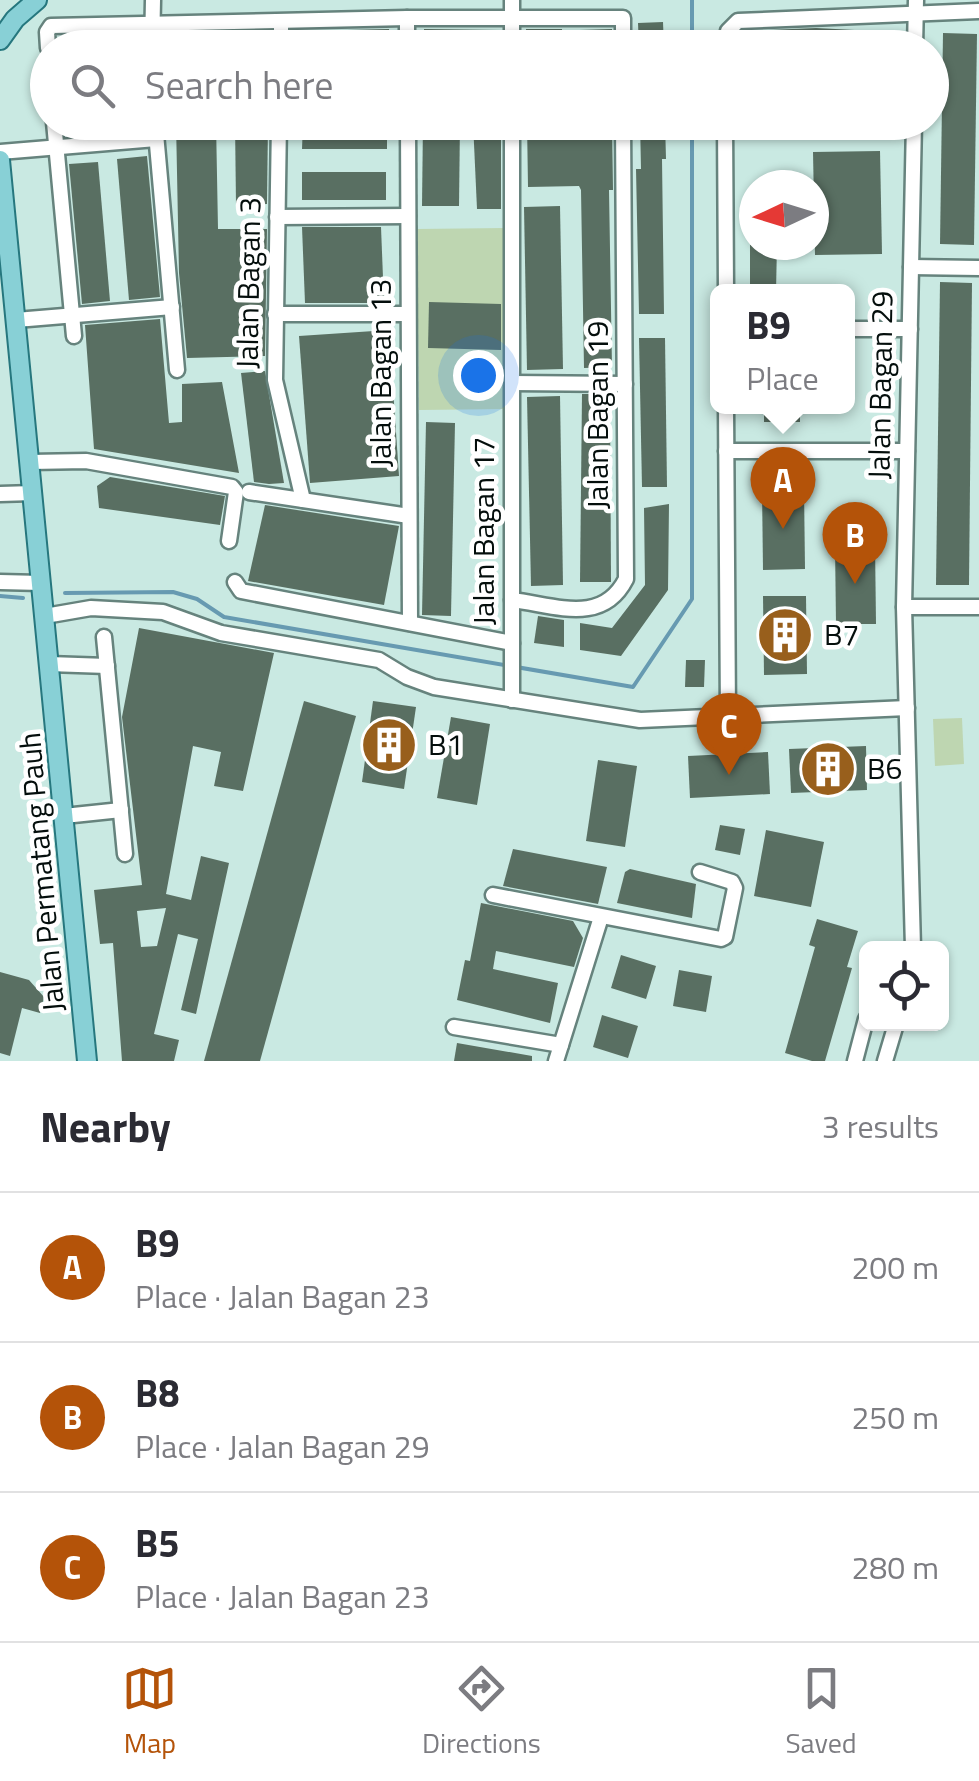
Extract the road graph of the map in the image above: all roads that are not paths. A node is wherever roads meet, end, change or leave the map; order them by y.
1 (36, 0) edge
2 (153, 0) edge
3 (512, 0) edge
4 (916, 6) edge
5 (979, 12) edge
6 (407, 18) junction
7 (512, 18) junction
8 (282, 22) junction
9 (152, 24) junction
10 (48, 30) edge
11 (152, 30) edge
12 (282, 30) edge
13 (407, 30) edge
14 (512, 30) edge
15 (623, 30) edge
16 (729, 30) edge
17 (0, 40) edge
18 (55, 140) edge
19 (144, 140) edge
20 (156, 140) edge
21 (279, 140) edge
22 (408, 140) edge
23 (512, 140) edge
24 (624, 140) edge
25 (725, 140) edge
26 (914, 140) edge
27 (56, 147) junction
28 (0, 152) edge
29 (0, 160) edge
30 (2, 204) edge
31 (408, 216) junction
32 (277, 217) junction
33 (911, 268) junction
34 (979, 268) edge
35 (726, 284) edge
36 (172, 307) junction
37 (10, 309) edge
38 (275, 314) junction
39 (408, 314) junction
40 (72, 316) junction
41 (855, 328) edge
42 (910, 329) junction
43 (74, 336) dead end
44 (177, 370) dead end
45 (512, 383) junction
46 (625, 384) junction
47 (726, 414) edge
48 (726, 451) junction
49 (906, 451) junction
50 (30, 462) junction
51 (33, 492) junction
52 (249, 492) dead end
53 (0, 494) edge
54 (302, 500) junction
55 (409, 516) junction
56 (229, 541) dead end
57 (0, 582) edge
58 (234, 582) dead end
59 (42, 584) junction
60 (512, 600) junction
61 (904, 606) junction
62 (979, 606) edge
63 (44, 612) junction
64 (410, 623) junction
65 (104, 636) dead end
66 (512, 649) junction
67 (50, 664) junction
68 (107, 666) junction
69 (512, 700) junction
70 (906, 708) junction
71 (728, 716) junction
72 (121, 810) junction
73 (64, 816) junction
74 (124, 854) dead end
75 (700, 872) dead end
76 (493, 895) dead end
77 (601, 917) junction
78 (913, 941) edge
79 (84, 1017) junction
80 (454, 1027) dead end
81 (863, 1031) edge
82 (894, 1031) edge
83 (561, 1046) junction
84 (71, 1061) edge
85 (87, 1061) edge
86 (556, 1061) edge
87 (855, 1061) edge
88 (885, 1061) edge

1 - 17 main road
2 - 9 street
3 - 7 street
4 - 5 street
4 - 16 street
6 - 7 street
6 - 8 street
6 - 13 street
7 - 14 street
7 - 15 street
8 - 9 street
8 - 12 street
9 - 10 street
9 - 11 street
18 - 27 street
19 - 27 street
20 - 36 street
21 - 32 street, Jalan Bagan 3
22 - 31 street, Jalan Bagan 13
23 - 45 street, Jalan Bagan 17
24 - 46 street, Jalan Bagan 19
25 - 35 street
26 - 33 street, Jalan Bagan 29
27 - 28 street
27 - 40 street
29 - 30 main road, Jalan Permatang Pauh
30 - 37 main road, Jalan Permatang Pauh
31 - 32 street
31 - 39 street, Jalan Bagan 13
32 - 38 street, Jalan Bagan 3
33 - 34 street
33 - 42 street, Jalan Bagan 29
36 - 40 street
36 - 44 street
37 - 40 street
37 - 50 main road, Jalan Permatang Pauh
38 - 39 street
38 - 54 street, Jalan Bagan 3
39 - 55 street, Jalan Bagan 13
40 - 43 street
41 - 42 street
42 - 49 street, Jalan Bagan 29
45 - 46 street
45 - 60 street, Jalan Bagan 17
46 - 60 street, Jalan Bagan 19
47 - 48 street
48 - 49 street
48 - 71 street
49 - 61 street, Jalan Bagan 29
50 - 51 main road, Jalan Permatang Pauh
50 - 56 street
51 - 53 street
51 - 59 main road, Jalan Permatang Pauh
52 - 54 street
54 - 55 street
55 - 64 street, Jalan Bagan 13
57 - 59 street
58 - 64 street
59 - 63 main road, Jalan Permatang Pauh
60 - 66 street, Jalan Bagan 17
61 - 62 street
61 - 70 street, Jalan Bagan 29
63 - 67 main road, Jalan Permatang Pauh
63 - 69 street
64 - 66 street
65 - 68 street
66 - 69 street, Jalan Bagan 17
67 - 68 street
67 - 73 main road, Jalan Permatang Pauh
68 - 72 street
69 - 71 street
70 - 71 street
70 - 78 street, Jalan Bagan 29
72 - 73 street
72 - 74 street
73 - 79 main road, Jalan Permatang Pauh
75 - 77 street
76 - 77 street
77 - 83 street
79 - 84 main road
79 - 85 main road, Jalan Permatang Pauh
80 - 83 street
81 - 87 street
82 - 88 street
83 - 86 street

